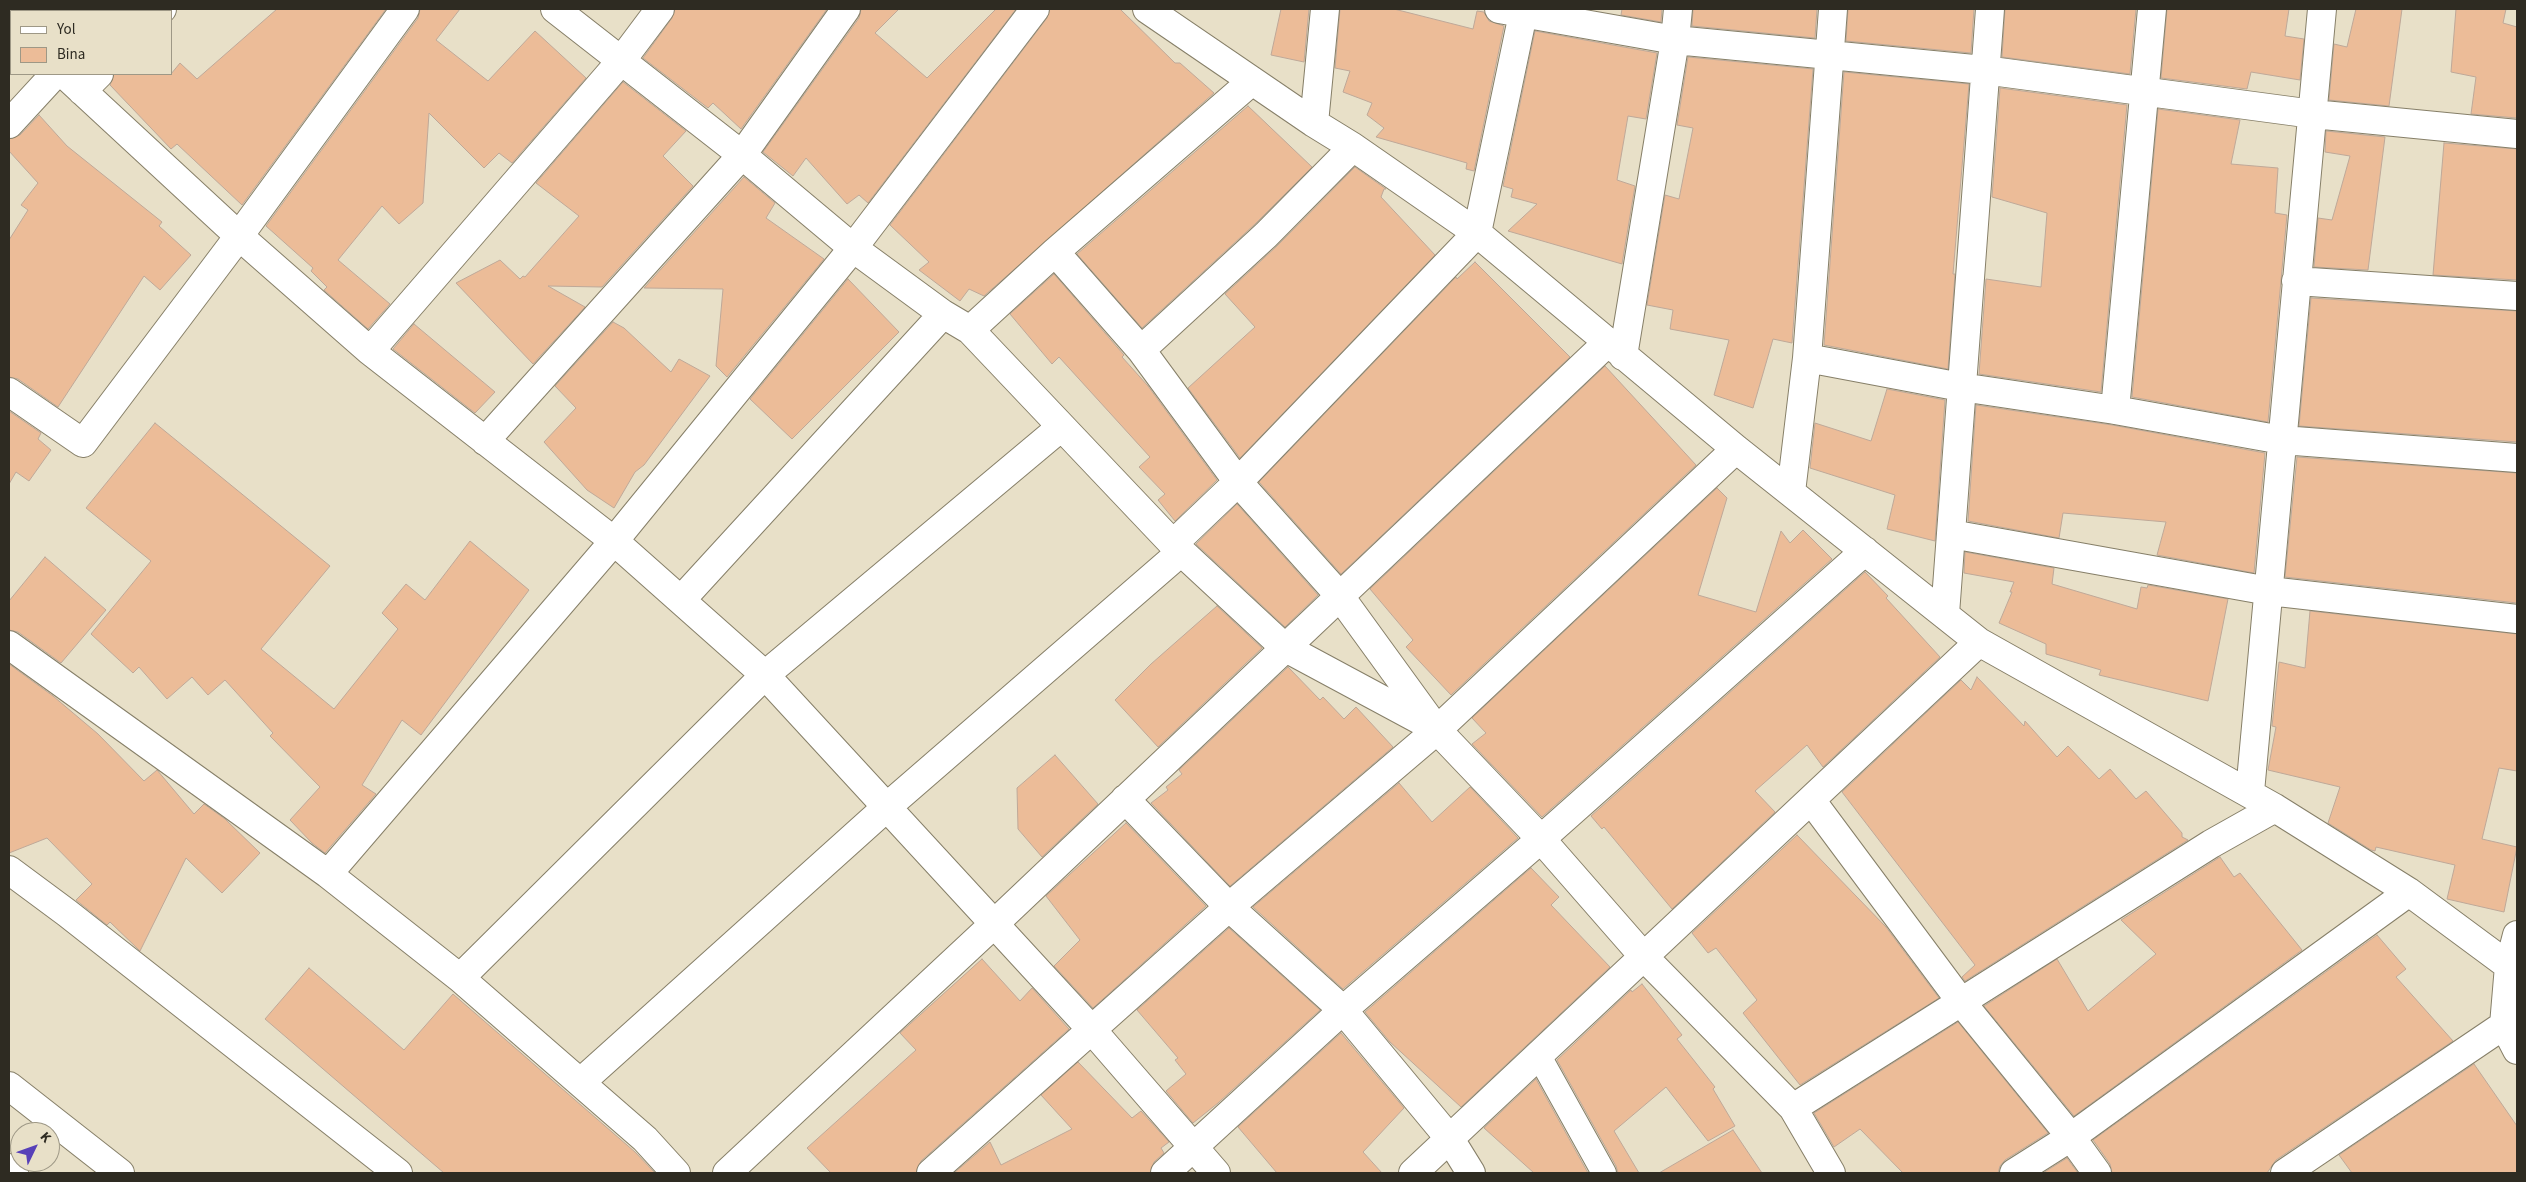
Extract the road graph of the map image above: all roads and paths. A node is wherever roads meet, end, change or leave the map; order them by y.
1 (405, 9) edge
2 (555, 9) edge
3 (660, 9) edge
4 (846, 9) edge
5 (1035, 9) edge
6 (1325, 9) edge
7 (1678, 9) edge
8 (1833, 9) edge
9 (1990, 9) edge
10 (2152, 9) edge
11 (2322, 9) edge
12 (1516, 11) edge
13 (1157, 12) edge
14 (1675, 40) junction
15 (1828, 54) junction
16 (621, 61) junction
17 (1984, 70) junction
18 (54, 75) edge
19 (82, 80) edge
20 (1252, 81) junction
21 (2144, 90) junction
22 (2313, 114) junction
23 (9, 124) edge
24 (1314, 124) junction
25 (2517, 134) edge
26 (1353, 147) junction
27 (742, 155) junction
28 (1477, 233) junction
29 (239, 236) junction
30 (853, 248) junction
31 (1054, 252) junction
32 (2296, 281) junction
33 (2517, 296) edge
34 (942, 314) junction
35 (970, 330) junction
36 (1141, 350) junction
37 (1615, 350) junction
38 (370, 351) junction
39 (1807, 358) junction
40 (1961, 387) junction
41 (9, 392) edge
42 (2115, 410) junction
43 (1060, 428) junction
44 (2282, 440) junction
45 (485, 441) junction
46 (1736, 449) junction
47 (2517, 458) edge
48 (1238, 482) junction
49 (1791, 492) junction
50 (1951, 534) junction
51 (614, 541) junction
52 (1177, 548) junction
53 (1864, 551) junction
54 (2269, 591) junction
55 (1339, 595) junction
56 (681, 600) junction
57 (1945, 614) junction
58 (2517, 619) edge
59 (1979, 642) junction
60 (9, 645) edge
61 (1284, 647) junction
62 (765, 675) junction
63 (1437, 730) junction
64 (2250, 792) junction
65 (1125, 799) junction
66 (1811, 800) junction
67 (888, 806) junction
68 (2275, 808) junction
69 (1541, 839) junction
70 (9, 870) edge
71 (328, 874) junction
72 (2409, 892) junction
73 (1229, 907) junction
74 (994, 924) junction
75 (2517, 935) edge
76 (1645, 958) junction
77 (2509, 966) junction
78 (460, 978) junction
79 (1962, 1003) junction
80 (1343, 1010) junction
81 (2504, 1025) junction
82 (1092, 1030) junction
83 (2517, 1050) edge
84 (1539, 1056) junction
85 (581, 1082) junction
86 (11, 1093) edge
87 (1793, 1108) junction
88 (2071, 1137) junction
89 (1450, 1138) junction
90 (1194, 1148) junction
91 (9, 1166) edge
92 (16, 1173) edge
93 (120, 1173) edge
94 (398, 1173) edge
95 (676, 1173) edge
96 (727, 1173) edge
97 (931, 1173) edge
98 (1165, 1173) edge
99 (1216, 1173) edge
100 (1412, 1173) edge
101 (1470, 1173) edge
102 (1604, 1173) edge
103 (1831, 1173) edge
104 (2014, 1173) edge
105 (2096, 1173) edge
106 (2285, 1173) edge

1 - 29 street
2 - 16 street
3 - 16 street
4 - 27 street
5 - 30 street
6 - 24 street
7 - 14 street
8 - 15 street
9 - 17 street
10 - 21 street
11 - 22 street
12 - 14 street
12 - 28 street
13 - 20 street
14 - 15 street
14 - 37 street
15 - 17 street
15 - 39 street
16 - 27 street
16 - 38 street
17 - 21 street
17 - 40 street
18 - 23 street
19 - 29 street
20 - 24 street
20 - 31 street
21 - 22 street
21 - 42 street
22 - 25 street
22 - 32 street
24 - 26 street
26 - 28 street
26 - 36 street
27 - 30 street
27 - 45 street
28 - 37 street
28 - 48 street
29 - 38 street
29 - 41 street
30 - 34 street
30 - 51 street
31 - 35 street
31 - 36 street
32 - 33 street
32 - 44 street
34 - 35 street
34 - 56 street
35 - 43 street
36 - 48 street
37 - 46 street
37 - 55 street
38 - 45 street
39 - 40 street
39 - 49 street
40 - 42 street
40 - 50 street
42 - 44 street
43 - 52 street
43 - 62 street
44 - 47 street
44 - 54 street
45 - 51 street
46 - 49 street
46 - 63 street
48 - 52 street
48 - 55 street
49 - 53 street
50 - 54 street
50 - 57 street
51 - 56 street
51 - 71 street
52 - 61 street
52 - 67 street
53 - 57 street
53 - 69 street
54 - 58 street
54 - 64 street
55 - 61 street
55 - 63 street
56 - 62 street
57 - 59 street
59 - 64 street
59 - 66 street
60 - 71 street
61 - 63 street
61 - 65 street
62 - 67 street
62 - 78 street
63 - 69 street
63 - 73 street
64 - 68 street
65 - 73 street
65 - 74 street
66 - 76 street
66 - 79 street
67 - 74 street
67 - 85 street
68 - 72 street
68 - 79 street
69 - 76 street
69 - 80 street
70 - 94 street
71 - 78 street
72 - 77 street
72 - 88 street
73 - 80 street
73 - 82 street
74 - 82 street
74 - 96 street
75 - 77 street
76 - 84 street
76 - 87 street
77 - 81 street
78 - 85 street
79 - 87 street
79 - 88 street
80 - 89 street
80 - 90 street
81 - 83 street
81 - 106 street
82 - 90 street
82 - 97 street
84 - 89 street
84 - 102 lane
85 - 95 street
86 - 93 street
87 - 103 street
88 - 104 street
88 - 105 street
89 - 100 street
89 - 101 street
90 - 98 street
90 - 99 street
91 - 92 lane

